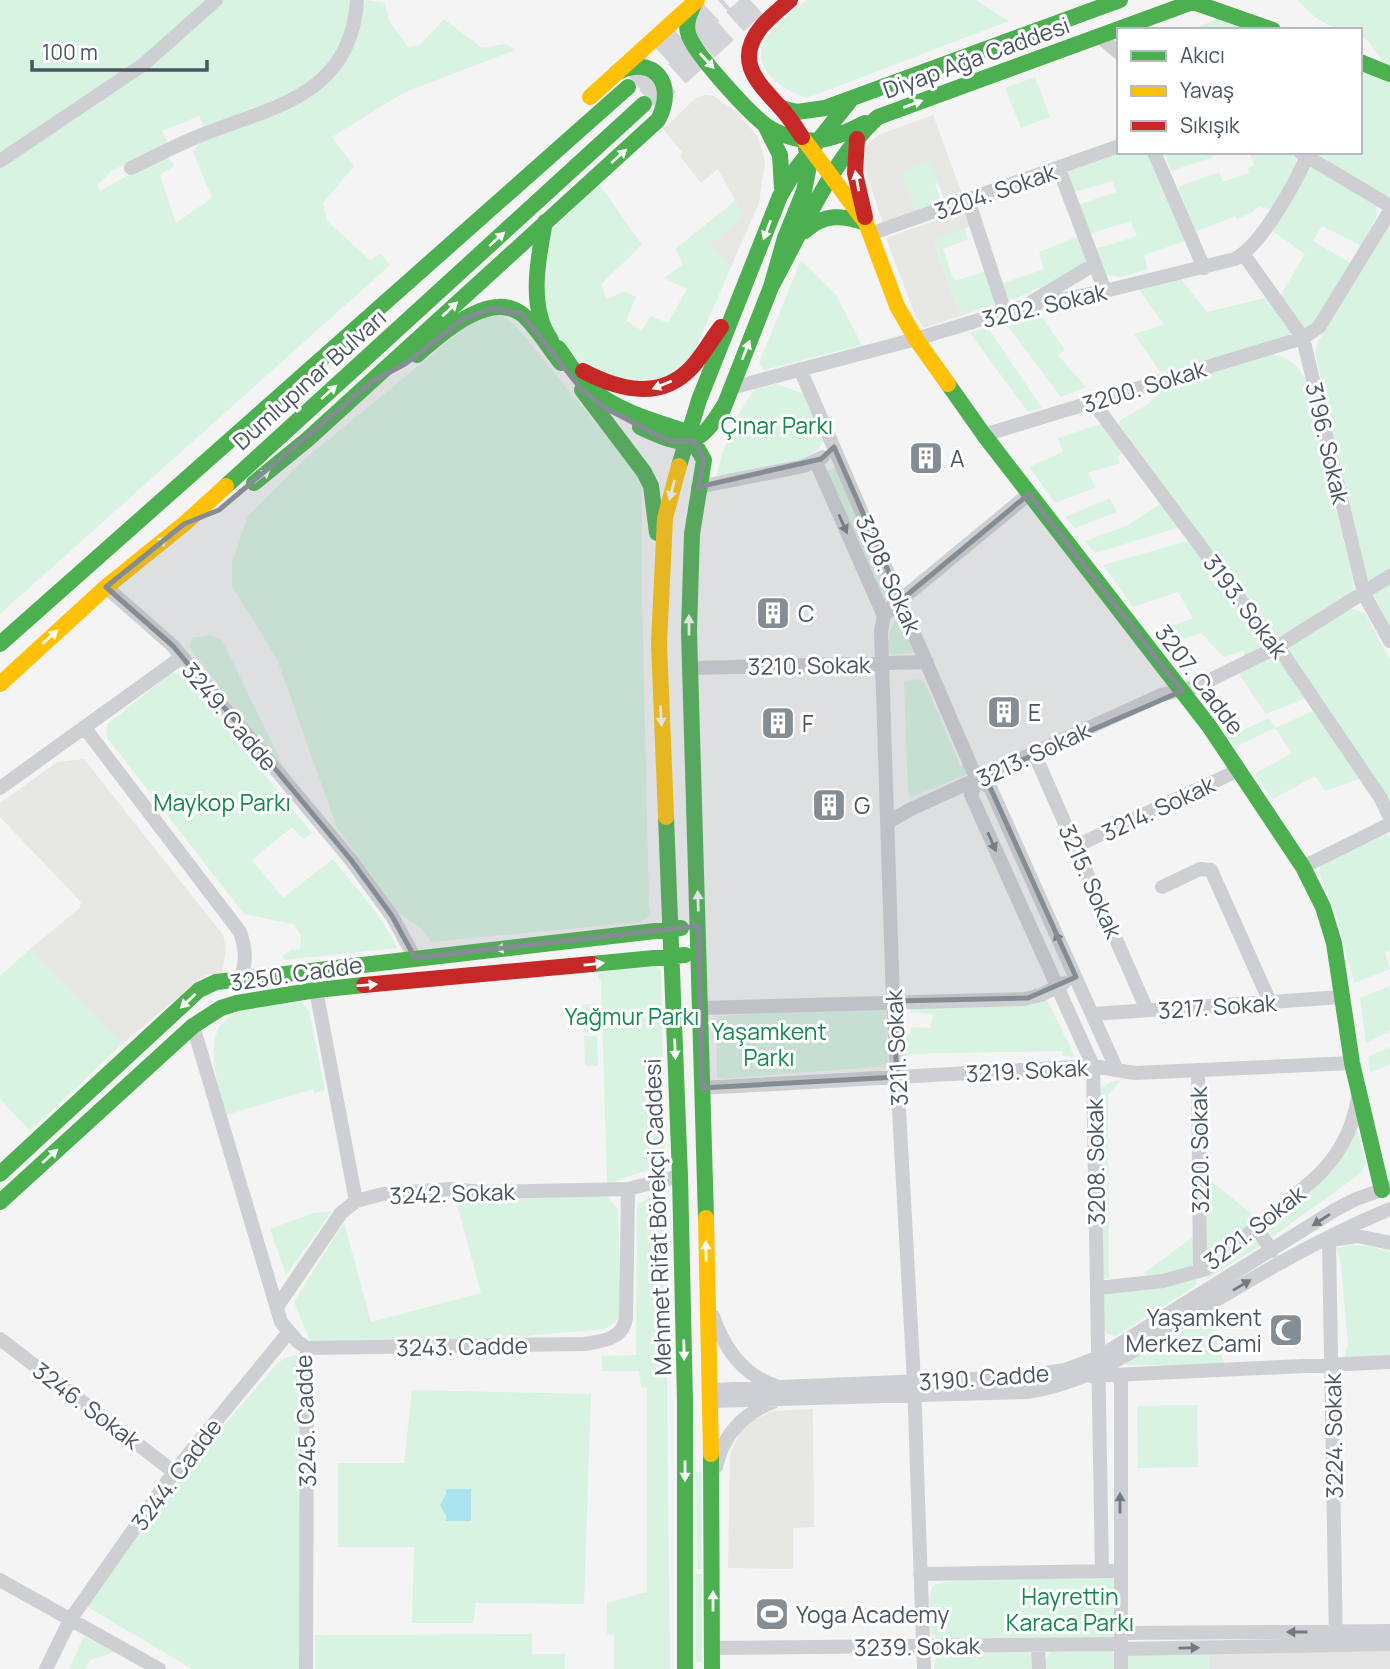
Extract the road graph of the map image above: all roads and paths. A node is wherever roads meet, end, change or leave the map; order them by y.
1 (216, 0) edge
2 (357, 0) edge
3 (675, 0) edge
4 (790, 0) edge
5 (1120, 0) edge
6 (696, 1) edge
7 (1195, 1) edge
8 (677, 18) junction
9 (1121, 28) edge
10 (1268, 28) edge
11 (1117, 29) edge
12 (1099, 36) junction
13 (1117, 51) edge
14 (1362, 63) edge
15 (616, 73) junction
16 (1390, 74) edge
17 (628, 87) tunnel mouth
18 (852, 98) junction
19 (644, 104) tunnel mouth
20 (579, 108) dead end
21 (781, 108) junction
22 (878, 117) junction
23 (764, 124) junction
24 (857, 138) junction
25 (1117, 147) edge
26 (812, 150) junction
27 (1155, 154) edge
28 (1303, 154) edge
29 (524, 157) dead end
30 (0, 161) edge
31 (131, 168) dead end
32 (1059, 169) junction
33 (831, 178) junction
34 (780, 196) junction
35 (968, 200) junction
36 (1390, 209) edge
37 (545, 222) junction
38 (868, 228) junction
39 (800, 237) junction
40 (1244, 254) junction
41 (1095, 264) junction
42 (1204, 268) junction
43 (771, 287) junction
44 (1105, 291) junction
45 (740, 301) junction
46 (1023, 307) junction
47 (1005, 312) junction
48 (1303, 338) junction
49 (916, 339) junction
50 (554, 344) junction
51 (800, 369) junction
52 (371, 382) junction
53 (731, 388) junction
54 (581, 389) junction
55 (1093, 402) junction
56 (725, 404) junction
57 (984, 435) junction
58 (689, 439) junction
59 (834, 447) junction
60 (704, 460) junction
61 (816, 462) junction
62 (698, 487) junction
63 (1029, 494) junction
64 (164, 499) junction
65 (184, 524) junction
66 (1390, 576) edge
67 (106, 587) junction
68 (661, 587) junction
69 (60, 591) junction
70 (1364, 594) junction
71 (901, 600) junction
72 (884, 616) junction
73 (0, 630) edge
74 (1390, 641) edge
75 (0, 644) edge
76 (1277, 647) junction
77 (182, 657) junction
78 (928, 662) junction
79 (881, 664) junction
80 (691, 668) junction
81 (0, 684) edge
82 (1182, 691) junction
83 (84, 727) junction
84 (1034, 753) junction
85 (1239, 770) junction
86 (977, 780) junction
87 (0, 788) edge
88 (1390, 817) edge
89 (887, 823) junction
90 (1390, 824) edge
91 (1076, 846) junction
92 (1303, 867) junction
93 (1162, 887) dead end
94 (698, 926) junction
95 (670, 929) junction
96 (699, 954) junction
97 (672, 956) junction
98 (415, 958) junction
99 (314, 970) junction
100 (1076, 977) junction
101 (240, 979) junction
102 (1057, 987) junction
103 (316, 990) junction
104 (1342, 997) junction
105 (242, 1002) junction
106 (894, 1002) junction
107 (1270, 1002) junction
108 (701, 1009) junction
109 (1147, 1010) junction
110 (1092, 1014) junction
111 (193, 1026) junction
112 (1352, 1063) junction
113 (1093, 1066) junction
114 (1116, 1070) junction
115 (1198, 1070) junction
116 (897, 1077) junction
117 (702, 1088) junction
118 (1359, 1096) junction
119 (0, 1174) edge
120 (680, 1176) junction
121 (628, 1189) junction
122 (1386, 1189) edge
123 (356, 1201) junction
124 (0, 1202) edge
125 (1390, 1210) edge
126 (1256, 1227) junction
127 (1329, 1241) junction
128 (1390, 1243) edge
129 (1300, 1250) junction
130 (1272, 1251) junction
131 (1200, 1271) junction
132 (1098, 1288) junction
133 (707, 1294) junction
134 (276, 1307) junction
135 (289, 1332) junction
136 (0, 1339) edge
137 (307, 1348) junction
138 (1390, 1362) edge
139 (1331, 1365) junction
140 (1096, 1370) junction
141 (1121, 1375) junction
142 (914, 1388) junction
143 (781, 1393) junction
144 (685, 1396) junction
145 (711, 1396) junction
146 (174, 1472) junction
147 (713, 1486) junction
148 (1102, 1571) junction
149 (1120, 1571) junction
150 (920, 1574) junction
151 (0, 1580) edge
152 (70, 1620) junction
153 (1390, 1631) edge
154 (1336, 1638) junction
155 (1121, 1642) junction
156 (1390, 1644) edge
157 (1038, 1645) junction
158 (923, 1646) junction
159 (713, 1648) junction
160 (46, 1669) edge
161 (159, 1669) edge
162 (306, 1669) edge
163 (685, 1669) edge
164 (712, 1669) edge
165 (924, 1669) edge
166 (1039, 1669) edge
167 (1121, 1669) edge

1 - 30 street
2 - 31 street
3 - 8 street
4 - 21 main road, 3207. Cadde
5 - 18 main road, Diyap Ağa Caddesi
6 - 8 main road
6 -> 23 main road
7 - 9 main road, Diyap Ağa Caddesi
7 - 10 main road
8 - 15 main road
11 - 12 main road, Diyap Ağa Caddesi
12 - 13 street
22 -> 12 main road, Diyap Ağa Caddesi
14 - 16 main road
15 - 20 main road
37 -> 15 main road
17 - 64 main road, Dumlupınar Bulvarı
18 - 21 main road, Diyap Ağa Caddesi
18 - 26 main road, Diyap Ağa Caddesi
65 -> 19 main road, Dumlupınar Bulvarı
21 - 26 main road, 3207. Cadde
22 - 24 main road, Diyap Ağa Caddesi
22 - 26 main road
23 - 26 main road
23 - 34 main road, Mehmet Rifat Börekçi Caddesi
24 - 33 main road, Mehmet Rifat Börekçi Caddesi
38 -> 24 main road, 3207. Cadde
25 - 32 street, 3204. Sokak
26 - 33 main road, 3207. Cadde
26 - 34 main road, Mehmet Rifat Börekçi Caddesi
26 - 43 main road, Mehmet Rifat Börekçi Caddesi
27 - 42 street
28 - 36 street
28 - 40 street
29 - 64 main road
32 - 35 street, 3204. Sokak
32 - 41 street
33 - 38 main road, 3207. Cadde
33 - 39 main road, Mehmet Rifat Börekçi Caddesi
34 -> 45 main road, Mehmet Rifat Börekçi Caddesi
35 - 38 street, 3204. Sokak
35 - 47 street
36 - 48 street
37 - 50 main road
52 -> 37 main road
38 - 39 main road
38 - 49 main road, 3207. Cadde
39 - 43 main road, Mehmet Rifat Börekçi Caddesi
40 - 42 street, 3202. Sokak
40 - 48 street, 3196. Sokak
41 - 44 street
41 - 46 street
42 - 44 street, 3202. Sokak
53 -> 43 main road, Mehmet Rifat Börekçi Caddesi
44 - 46 street, 3202. Sokak
45 -> 50 main road
45 - 58 main road, Mehmet Rifat Börekçi Caddesi
46 - 47 street, 3202. Sokak
47 - 49 street, 3202. Sokak
48 - 55 street, 3200. Sokak
48 - 70 street, 3196. Sokak
49 - 51 street, 3202. Sokak
49 - 57 main road, 3207. Cadde
50 - 58 main road
51 - 53 street, 3202. Sokak
51 - 59 street, 3208. Sokak
52 - 54 main road
65 -> 52 main road
53 - 56 main road, Mehmet Rifat Börekçi Caddesi
54 - 58 main road
54 - 68 main road
55 - 57 street, 3200. Sokak
55 - 76 street, 3193. Sokak
56 - 58 main road
56 - 60 main road, Mehmet Rifat Börekçi Caddesi
57 - 63 main road, 3207. Cadde
58 - 60 main road
58 -> 68 main road, Mehmet Rifat Börekçi Caddesi
59 - 61 street
59 - 71 street, 3208. Sokak
60 - 62 main road, Mehmet Rifat Börekçi Caddesi
61 - 62 street
61 -> 72 street, 3208. Sokak
80 -> 62 main road, Mehmet Rifat Börekçi Caddesi
63 - 71 street
63 - 82 main road, 3207. Cadde
64 - 69 main road, Dumlupınar Bulvarı
67 -> 65 main road, Dumlupınar Bulvarı
66 - 70 street, 3213. Sokak
67 - 77 street, 3249. Cadde
81 -> 67 main road, Dumlupınar Bulvarı
68 -> 95 main road, Mehmet Rifat Börekçi Caddesi
69 - 73 main road
69 - 75 main road, Dumlupınar Bulvarı
70 - 74 street, 3196. Sokak
70 - 76 street, 3213. Sokak
71 - 72 street
71 - 78 street, 3208. Sokak
72 - 79 street, 3211. Sokak
76 - 82 street, 3213. Sokak
76 - 88 street, 3193. Sokak
77 - 83 street
77 - 98 street, 3249. Cadde
78 - 79 street, 3210. Sokak
78 - 86 street, 3208. Sokak
79 - 80 street, 3210. Sokak
79 - 89 street, 3211. Sokak
94 -> 80 main road, Mehmet Rifat Börekçi Caddesi
82 - 84 street, 3213. Sokak
82 - 85 main road, 3207. Cadde
83 - 87 street
83 - 101 street
84 - 86 street, 3213. Sokak
84 - 91 street, 3215. Sokak
85 - 91 street, 3214. Sokak
85 - 92 main road, 3207. Cadde
86 - 89 street, 3213. Sokak
100 -> 86 street, 3208. Sokak
86 -> 102 street, 3208. Sokak
89 - 106 street, 3211. Sokak
90 - 92 street
91 - 109 street, 3215. Sokak
92 - 104 main road, 3207. Cadde
93 - 107 street
94 - 95 main road, 3250. Cadde
94 - 96 main road, Mehmet Rifat Börekçi Caddesi
95 - 97 main road, Mehmet Rifat Börekçi Caddesi
95 -> 98 main road, 3250. Cadde
96 - 97 main road, 3250. Cadde
96 - 108 main road, Mehmet Rifat Börekçi Caddesi
103 -> 97 main road, 3250. Cadde
97 -> 120 main road, Mehmet Rifat Börekçi Caddesi
98 - 99 main road, 3250. Cadde
99 - 101 main road, 3250. Cadde
99 - 103 main road
100 - 102 street
100 - 110 street, 3208. Sokak
101 - 105 main road
101 -> 119 main road, 3250. Cadde
102 - 106 street
102 - 113 street, 3208. Sokak
103 - 105 main road, 3250. Cadde
103 - 123 street
104 - 107 street, 3217. Sokak
104 - 112 main road, 3207. Cadde
105 - 111 main road, 3250. Cadde
106 - 108 street
106 - 116 street, 3211. Sokak
107 - 109 street, 3217. Sokak
108 - 117 main road, Mehmet Rifat Börekçi Caddesi
109 - 110 street, 3217. Sokak
110 - 114 street, 3208. Sokak
124 -> 111 main road, 3250. Cadde
111 - 134 street, 3245. Cadde
112 - 115 street, 3219. Sokak
112 - 118 main road, 3207. Cadde
113 - 114 street, 3219. Sokak
113 - 116 street, 3219. Sokak
113 - 132 street, 3208. Sokak
114 - 115 street, 3219. Sokak
115 - 131 street, 3220. Sokak
116 - 117 street, 3219. Sokak
116 - 142 street, 3211. Sokak
133 -> 117 main road, Mehmet Rifat Börekçi Caddesi
118 - 122 main road, 3207. Cadde
118 - 126 street, 3221. Sokak
120 - 121 street, 3242. Sokak
120 -> 144 main road, Mehmet Rifat Börekçi Caddesi
121 - 123 street, 3242. Sokak
121 - 137 street, 3243. Cadde
122 - 125 street, 3207. Cadde
122 -> 130 street, 3190. Cadde
123 - 134 street, 3242. Sokak
125 - 129 street, 3190. Cadde
126 - 130 street
126 - 131 street, 3221. Sokak
127 - 128 street
127 - 129 street
127 - 139 street, 3224. Sokak
140 -> 129 street, 3190. Cadde
130 - 140 street, 3190. Cadde
131 - 132 street, 3221. Sokak
132 - 140 street, 3208. Sokak
133 - 143 street
133 - 145 main road, Mehmet Rifat Börekçi Caddesi
134 - 135 street, 3245. Cadde
135 - 137 street, 3245. Cadde
135 - 146 street, 3244. Cadde
136 - 146 street, 3246. Sokak
137 - 162 street, 3245. Cadde
138 - 139 street
139 - 141 street
139 - 154 street, 3224. Sokak
140 - 141 street
140 - 142 street, 3190. Cadde
140 - 142 street, 3190. Cadde
140 - 148 street, 3208. Sokak
149 -> 141 street
142 - 143 street, 3190. Cadde
142 - 150 street, 3211. Sokak
143 - 145 street, 3190. Cadde
143 - 147 street, 3190. Cadde
144 - 145 main road
144 -> 163 main road, Mehmet Rifat Börekçi Caddesi
145 - 147 main road, Mehmet Rifat Börekçi Caddesi
146 - 152 street, 3244. Cadde
159 -> 147 main road, Mehmet Rifat Börekçi Caddesi
148 - 149 street
148 - 150 street
149 - 155 street
150 - 158 street, 3211. Sokak
151 - 152 street
152 - 160 street, 3244. Cadde
152 - 161 street
153 - 154 street, 3239. Sokak
154 - 155 street, 3239. Sokak
154 - 156 street, 3239. Sokak
155 - 157 street, 3239. Sokak
155 - 167 street
157 - 158 street, 3239. Sokak
157 - 166 street
158 - 159 street, 3239. Sokak
158 - 165 street, 3211. Sokak
159 - 164 main road, Mehmet Rifat Börekçi Caddesi

